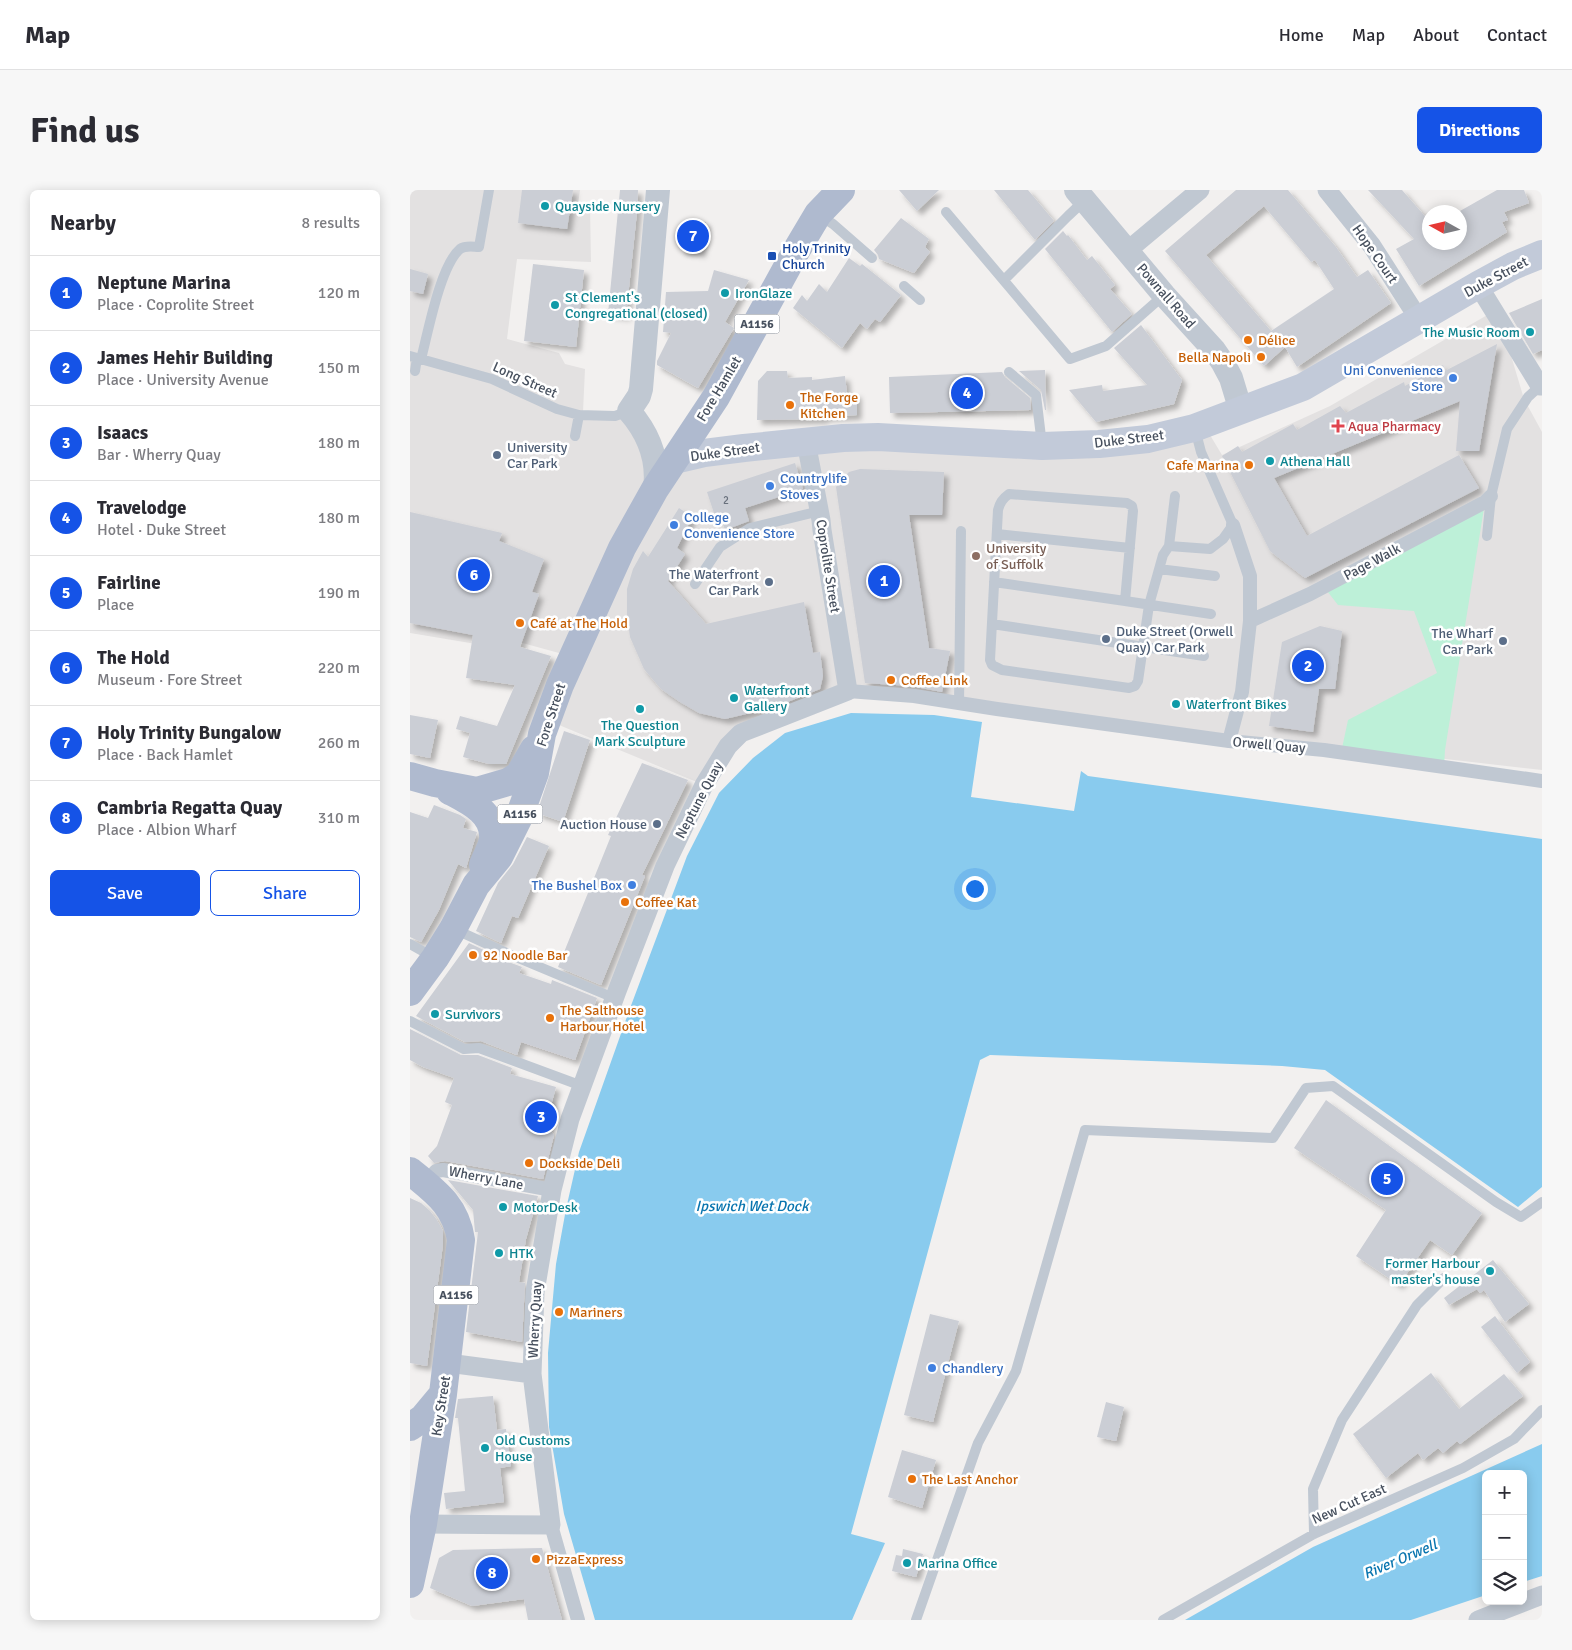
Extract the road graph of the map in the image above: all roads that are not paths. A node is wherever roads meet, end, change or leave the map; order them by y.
1 (489, 190) edge
2 (658, 190) edge
3 (841, 190) edge
4 (1200, 190) edge
5 (1326, 190) edge
6 (1081, 195) edge
7 (946, 212) dead end
8 (818, 214) junction
9 (1127, 251) junction
10 (1542, 254) edge
11 (872, 258) dead end
12 (1004, 280) junction
13 (1478, 285) junction
14 (904, 286) dead end
15 (1164, 295) junction
16 (920, 300) dead end
17 (1420, 321) junction
18 (416, 358) edge
19 (415, 371) dead end
20 (1008, 372) dead end
21 (1541, 386) edge
22 (629, 411) junction
23 (1241, 411) junction
24 (579, 415) junction
25 (1194, 428) junction
26 (575, 436) dead end
27 (806, 442) junction
28 (1042, 446) junction
29 (674, 460) junction
30 (655, 489) junction
31 (1175, 496) dead end
32 (1491, 496) junction
33 (820, 511) junction
34 (1233, 525) junction
35 (961, 531) dead end
36 (997, 534) junction
37 (1487, 536) dead end
38 (1168, 546) junction
39 (1130, 548) junction
40 (1158, 569) junction
41 (1215, 576) dead end
42 (994, 582) junction
43 (695, 584) dead end
44 (1125, 601) junction
45 (1149, 605) junction
46 (1211, 614) dead end
47 (1250, 621) junction
48 (992, 624) junction
49 (1143, 647) junction
50 (1204, 656) dead end
51 (848, 691) junction
52 (959, 704) junction
53 (996, 710) joint
54 (542, 734) junction
55 (1229, 741) junction
56 (423, 780) edge
57 (1542, 782) edge
58 (476, 885) junction
59 (453, 929) junction
60 (410, 944) edge
61 (435, 958) junction
62 (410, 992) edge
63 (614, 998) junction
64 (410, 1021) edge
65 (582, 1086) junction
66 (570, 1119) joint
67 (417, 1177) edge
68 (552, 1190) junction
69 (1542, 1202) edge
70 (1444, 1278) dead end
71 (448, 1363) junction
72 (532, 1374) junction
73 (443, 1394) junction
74 (1542, 1410) edge
75 (411, 1425) edge
76 (423, 1524) junction
77 (551, 1525) junction
78 (1314, 1534) junction
79 (410, 1584) edge
80 (1542, 1595) edge
81 (578, 1620) edge
82 (916, 1620) edge
83 (1163, 1620) edge
84 (1478, 1620) edge

1 - 18 lane
2 - 22 street
3 - 8 main road, Fore Hamlet / A1156
4 - 9 street
5 - 17 street, Hope Court
6 - 9 street, Pownall Road
6 - 12 lane
7 - 12 lane
8 - 11 lane
8 - 29 main road, Fore Hamlet / A1156
9 - 15 street, Pownall Road
10 - 13 main road, Duke Street
12 - 15 lane
13 - 17 main road, Duke Street
13 - 21 street
14 - 16 lane
15 - 23 street, Pownall Road
17 - 23 main road, Duke Street
18 - 19 lane
18 - 24 lane, Long Street
20 - 28 lane
21 - 32 lane
22 - 24 lane, Long Street
22 - 30 street
23 - 25 main road, Duke Street
24 - 26 lane
25 - 28 main road, Duke Street
25 - 34 lane
27 - 28 main road, Duke Street
27 - 29 main road, Duke Street
27 - 33 street, Coprolite Street
29 - 30 main road, Fore Street / A1156
30 - 54 main road, Fore Street / A1156
31 - 38 lane
32 - 37 lane
32 - 47 street, Page Walk
33 - 43 lane
33 - 51 street, Coprolite Street
34 - 38 lane
34 - 47 street
35 - 52 lane
36 - 39 lane
36 - 39 lane
36 - 42 lane
38 - 40 lane
39 - 44 lane
40 - 41 lane
40 - 45 lane
42 - 44 lane
42 - 48 lane
44 - 45 lane
45 - 46 lane
45 - 49 lane
47 - 55 street
48 - 49 lane
48 - 49 lane
49 - 50 lane
51 - 52 street, Neptune Quay
51 - 63 street, Neptune Quay
52 - 53 street, Neptune Quay
53 - 55 street, Orwell Quay
54 - 56 main road, A1156
54 - 58 main road, Fore Street / A1156
55 - 57 street, Orwell Quay
56 - 58 main road
58 - 59 main road, Fore Street / A1156
59 - 61 main road, Fore Street / A1156
59 - 63 lane
60 - 61 lane
61 - 62 main road, Fore Street / A1156
63 - 65 street, Neptune Quay
64 - 65 lane
65 - 66 street, Neptune Quay
66 - 68 street, Wherry Quay
67 - 68 street, Wherry Lane
67 - 71 main road, Key Street / A1156
68 - 72 street, Wherry Quay
69 - 82 lane
70 - 78 lane
71 - 72 street
71 - 73 main road, Key Street / A1156
72 - 77 street, Wherry Quay
73 - 75 main road
73 - 76 main road, Key Street
74 - 78 lane, New Cut East
76 - 77 street
76 - 79 main road, Key Street
77 - 81 street
78 - 83 lane, New Cut East
80 - 84 street

